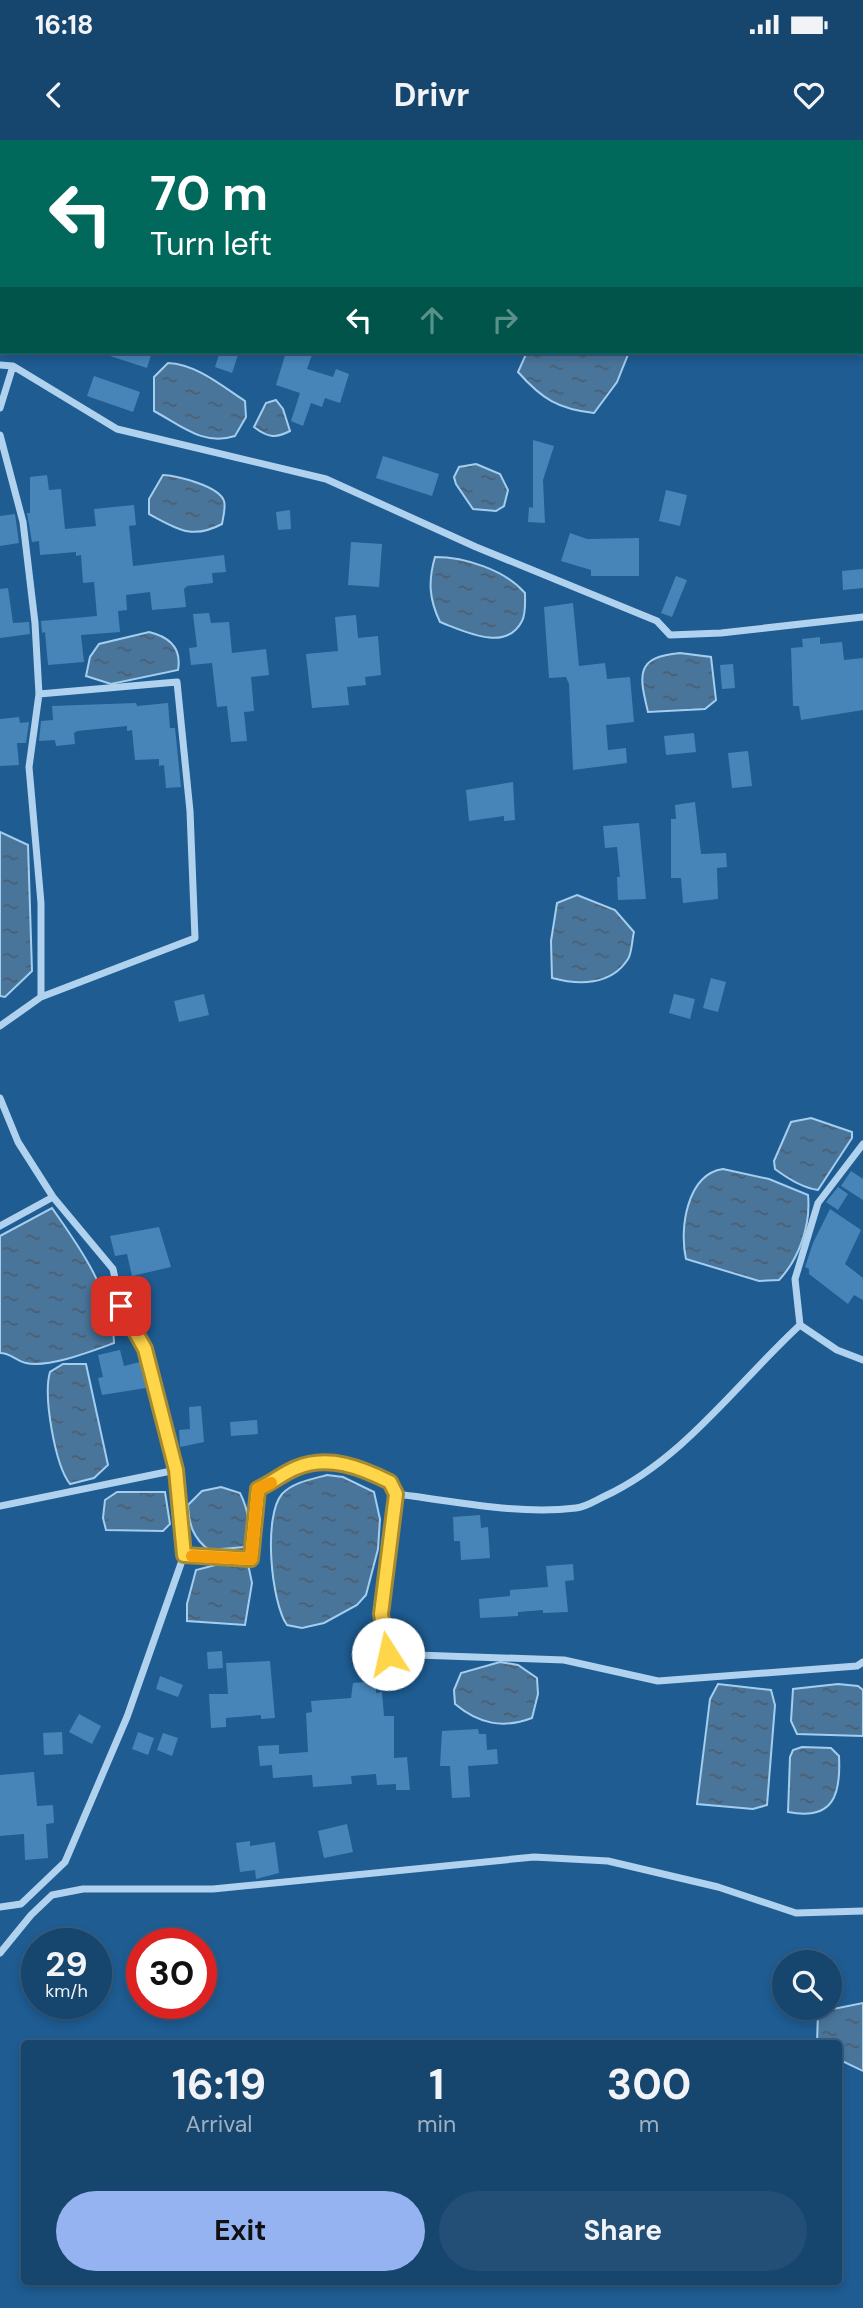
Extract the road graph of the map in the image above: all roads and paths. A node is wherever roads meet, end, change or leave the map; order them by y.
1 (0, 365) edge
2 (13, 366) junction
3 (0, 408) edge
4 (0, 435) edge
5 (863, 617) edge
6 (38, 694) junction
7 (41, 997) junction
8 (0, 1026) edge
9 (0, 1098) edge
10 (863, 1144) edge
11 (53, 1197) junction
12 (0, 1226) edge
13 (800, 1325) junction
14 (863, 1360) edge
15 (176, 1470) junction
16 (396, 1494) junction
17 (0, 1506) edge
18 (184, 1555) junction
19 (863, 1662) edge
20 (0, 1908) edge
21 (863, 1911) edge
22 (0, 1953) edge

1 - 2 street
2 - 3 street
2 - 5 street
4 - 6 street
6 - 7 street
6 - 7 street
7 - 8 street
9 - 11 street
10 - 13 street
11 - 12 street
11 - 15 street
13 - 14 street
13 - 16 street
15 - 17 street
15 - 18 street
16 - 18 street
16 - 19 street
18 - 20 street
21 - 22 street

